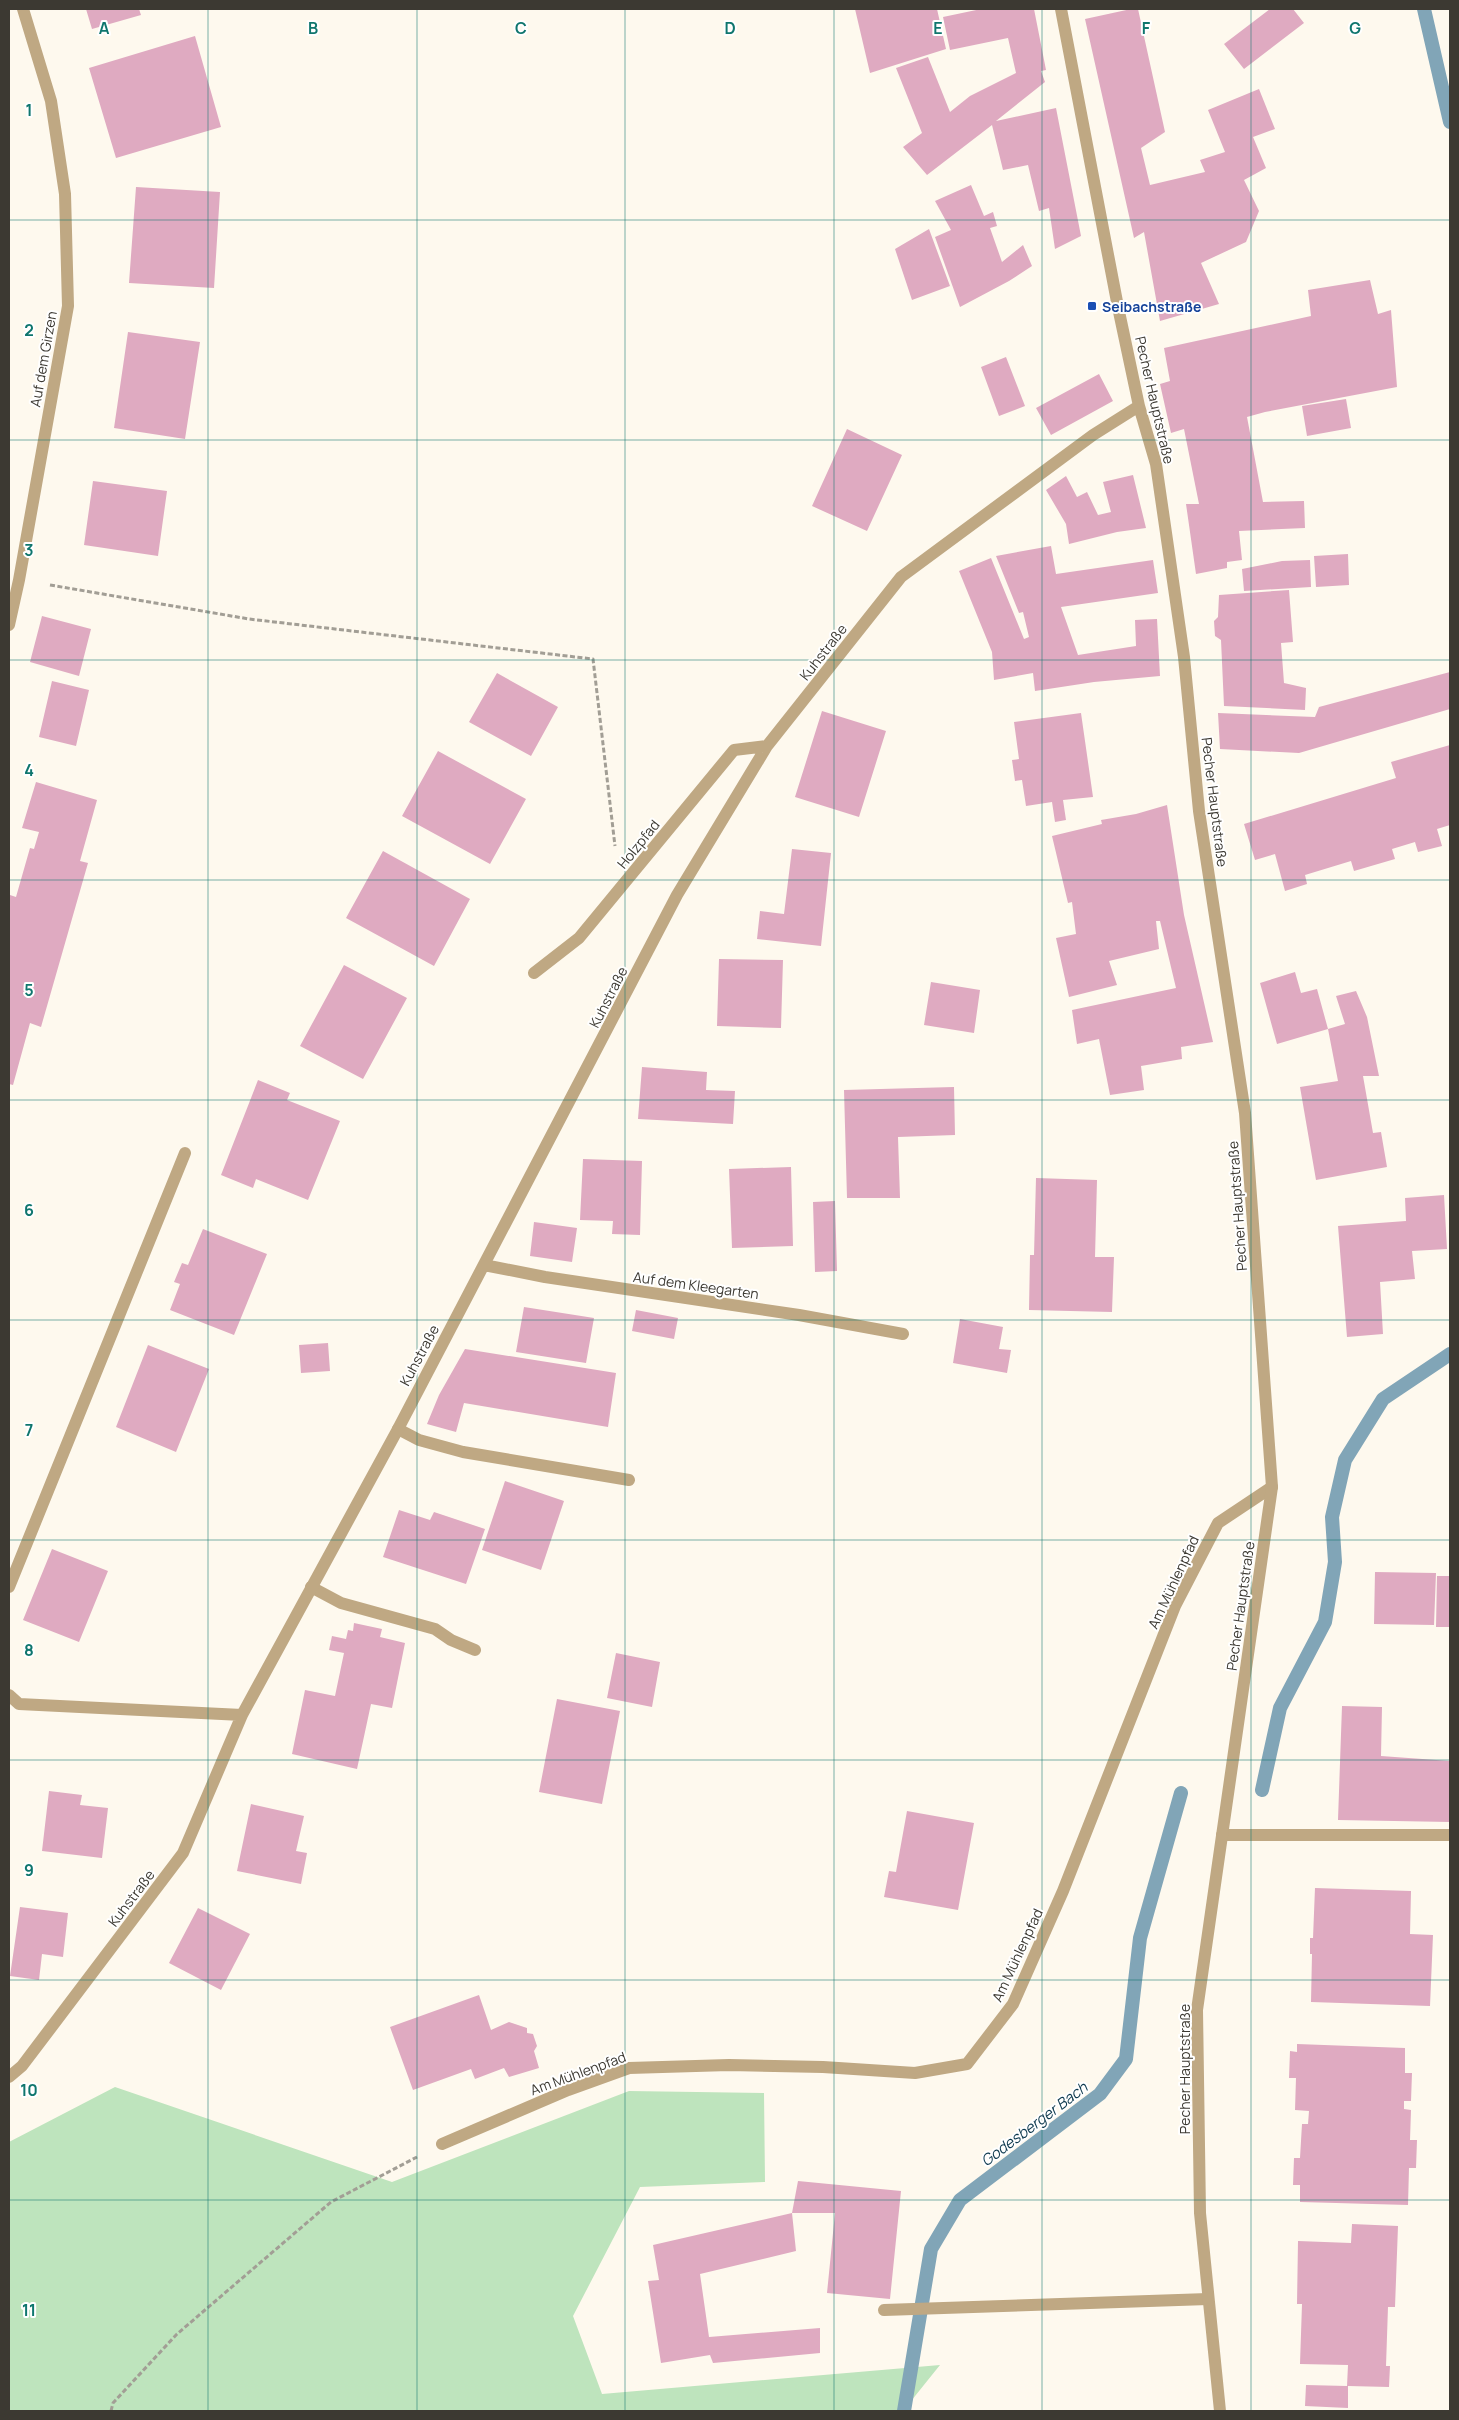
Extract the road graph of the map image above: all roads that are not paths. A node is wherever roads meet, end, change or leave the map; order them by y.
1 (23, 9) edge
2 (1061, 9) edge
3 (1139, 406) junction
4 (13, 594) edge
5 (9, 625) edge
6 (767, 746) junction
7 (534, 973) dead end
8 (185, 1153) dead end
9 (484, 1265) junction
10 (903, 1334) dead end
11 (398, 1429) junction
12 (629, 1480) dead end
13 (1272, 1487) junction
14 (9, 1587) edge
15 (311, 1587) junction
16 (476, 1650) dead end
17 (9, 1695) edge
18 (242, 1715) junction
19 (1222, 1835) junction
20 (1450, 1835) edge
21 (9, 2078) edge
22 (442, 2144) road end
23 (1208, 2299) junction
24 (887, 2310) dead end
25 (1220, 2411) edge

1 - 4 street, Auf dem Girzen
2 - 3 street, Pecher Hauptstraße
3 - 6 street, Kuhstraße
3 - 13 street, Pecher Hauptstraße
4 - 5 street, Auf dem Girzen
6 - 7 street, Holzpfad
6 - 9 street, Kuhstraße
8 - 14 street
9 - 10 street, Auf dem Kleegarten
9 - 11 street, Kuhstraße
11 - 12 street
11 - 15 street, Kuhstraße
13 - 19 street, Pecher Hauptstraße
13 - 22 street, Am Mühlenpfad
15 - 16 street
15 - 18 street, Kuhstraße
17 - 18 street
18 - 21 street, Kuhstraße
19 - 20 street
19 - 23 street, Pecher Hauptstraße
23 - 24 street
23 - 25 street, Pecher Hauptstraße

